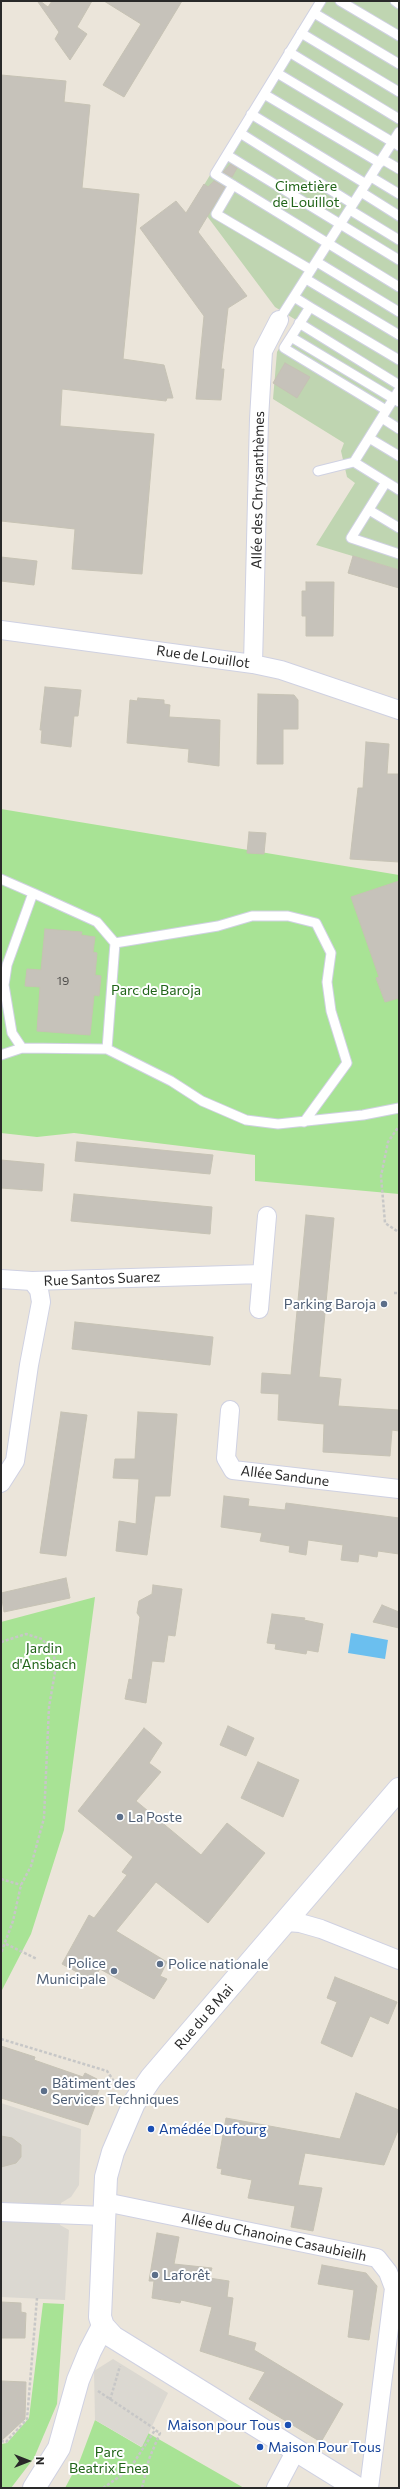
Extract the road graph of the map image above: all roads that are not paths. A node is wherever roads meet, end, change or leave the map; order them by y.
1 (321, 1) edge
2 (340, 1) edge
3 (394, 1) edge
4 (399, 4) edge
5 (314, 13) junction
6 (301, 33) junction
7 (399, 36) edge
8 (290, 52) junction
9 (399, 64) edge
10 (277, 73) junction
11 (399, 92) edge
12 (264, 94) junction
13 (251, 114) junction
14 (399, 119) edge
15 (399, 132) edge
16 (240, 133) junction
17 (396, 144) edge
18 (227, 155) junction
19 (381, 161) junction
20 (399, 169) edge
21 (366, 184) junction
22 (233, 185) junction
23 (399, 194) edge
24 (352, 207) junction
25 (399, 216) edge
26 (341, 223) junction
27 (399, 240) edge
28 (328, 244) junction
29 (399, 260) edge
30 (317, 262) junction
31 (311, 270) junction
32 (306, 279) junction
33 (399, 287) edge
34 (294, 297) junction
35 (310, 307) junction
36 (399, 312) edge
37 (280, 320) joint
38 (300, 323) junction
39 (399, 335) edge
40 (290, 337) junction
41 (399, 360) edge
42 (399, 385) edge
43 (399, 390) edge
44 (396, 401) edge
45 (384, 414) junction
46 (399, 429) edge
47 (369, 438) junction
48 (399, 456) edge
49 (354, 462) junction
50 (318, 470) dead end
51 (386, 482) junction
52 (399, 490) edge
53 (369, 510) junction
54 (399, 528) edge
55 (399, 554) edge
56 (1, 630) edge
57 (253, 664) junction
58 (399, 710) edge
59 (1, 879) edge
60 (33, 893) junction
61 (115, 943) junction
62 (22, 1048) junction
63 (107, 1049) junction
64 (1, 1055) edge
65 (399, 1108) edge
66 (304, 1122) junction
67 (267, 1216) dead end
68 (262, 1274) junction
69 (1, 1279) edge
70 (32, 1282) junction
71 (259, 1309) dead end
72 (230, 1410) dead end
73 (1, 1483) edge
74 (399, 1489) edge
75 (399, 1789) edge
76 (286, 1922) junction
77 (399, 1960) edge
78 (105, 2209) junction
79 (1, 2212) edge
80 (104, 2326) junction
81 (295, 2452) junction
82 (34, 2488) edge
83 (276, 2488) edge
84 (357, 2488) edge
85 (369, 2488) edge

1 - 5 lane
2 - 7 lane
3 - 4 lane
5 - 6 lane
5 - 9 lane
6 - 8 lane
6 - 11 lane
8 - 10 lane
8 - 14 lane
10 - 12 lane
10 - 17 lane
12 - 13 lane
12 - 19 lane
13 - 16 lane
13 - 21 lane
15 - 17 lane
16 - 18 lane
16 - 24 lane
17 - 19 lane
18 - 22 lane
18 - 26 lane
19 - 20 lane
19 - 21 lane
21 - 23 lane
21 - 24 lane
21 - 25 lane
22 - 28 lane
22 - 31 lane
24 - 26 lane
24 - 27 lane
26 - 28 lane
26 - 29 lane
28 - 30 lane
28 - 33 lane
30 - 31 lane
30 - 36 lane
31 - 32 lane
32 - 34 lane
32 - 39 lane
34 - 35 lane
34 - 37 lane
35 - 38 lane
35 - 41 lane
37 - 57 street, Allée des Chrysanthèmes
38 - 40 lane
38 - 42 lane
40 - 44 lane
40 - 45 lane
43 - 44 lane
44 - 45 lane
45 - 46 lane
45 - 47 lane
47 - 48 lane
47 - 49 lane
49 - 50 lane
49 - 51 lane
51 - 52 lane
51 - 53 lane
53 - 54 lane
53 - 55 lane
56 - 57 street, Rue de Louillot
57 - 58 street, Rue de Louillot
59 - 60 lane
60 - 61 lane
60 - 62 lane
61 - 63 lane
61 - 66 lane
62 - 63 lane
62 - 64 lane
63 - 66 lane
65 - 66 lane
67 - 68 street
68 - 70 street, Rue Santos Suarez
68 - 71 street
69 - 70 street
70 - 73 street, Rue Santos Suarez
72 - 74 street, Allée Sandune
75 - 76 street, Rue du 8 Mai
76 - 77 street
76 - 78 street, Rue du 8 Mai
78 - 79 street, Allée du Chanoine Casaubieilh
78 - 80 street, Rue du 8 Mai
78 - 85 street, Allée du Chanoine Casaubieilh
80 - 81 street
80 - 82 street
81 - 83 street
81 - 84 street

